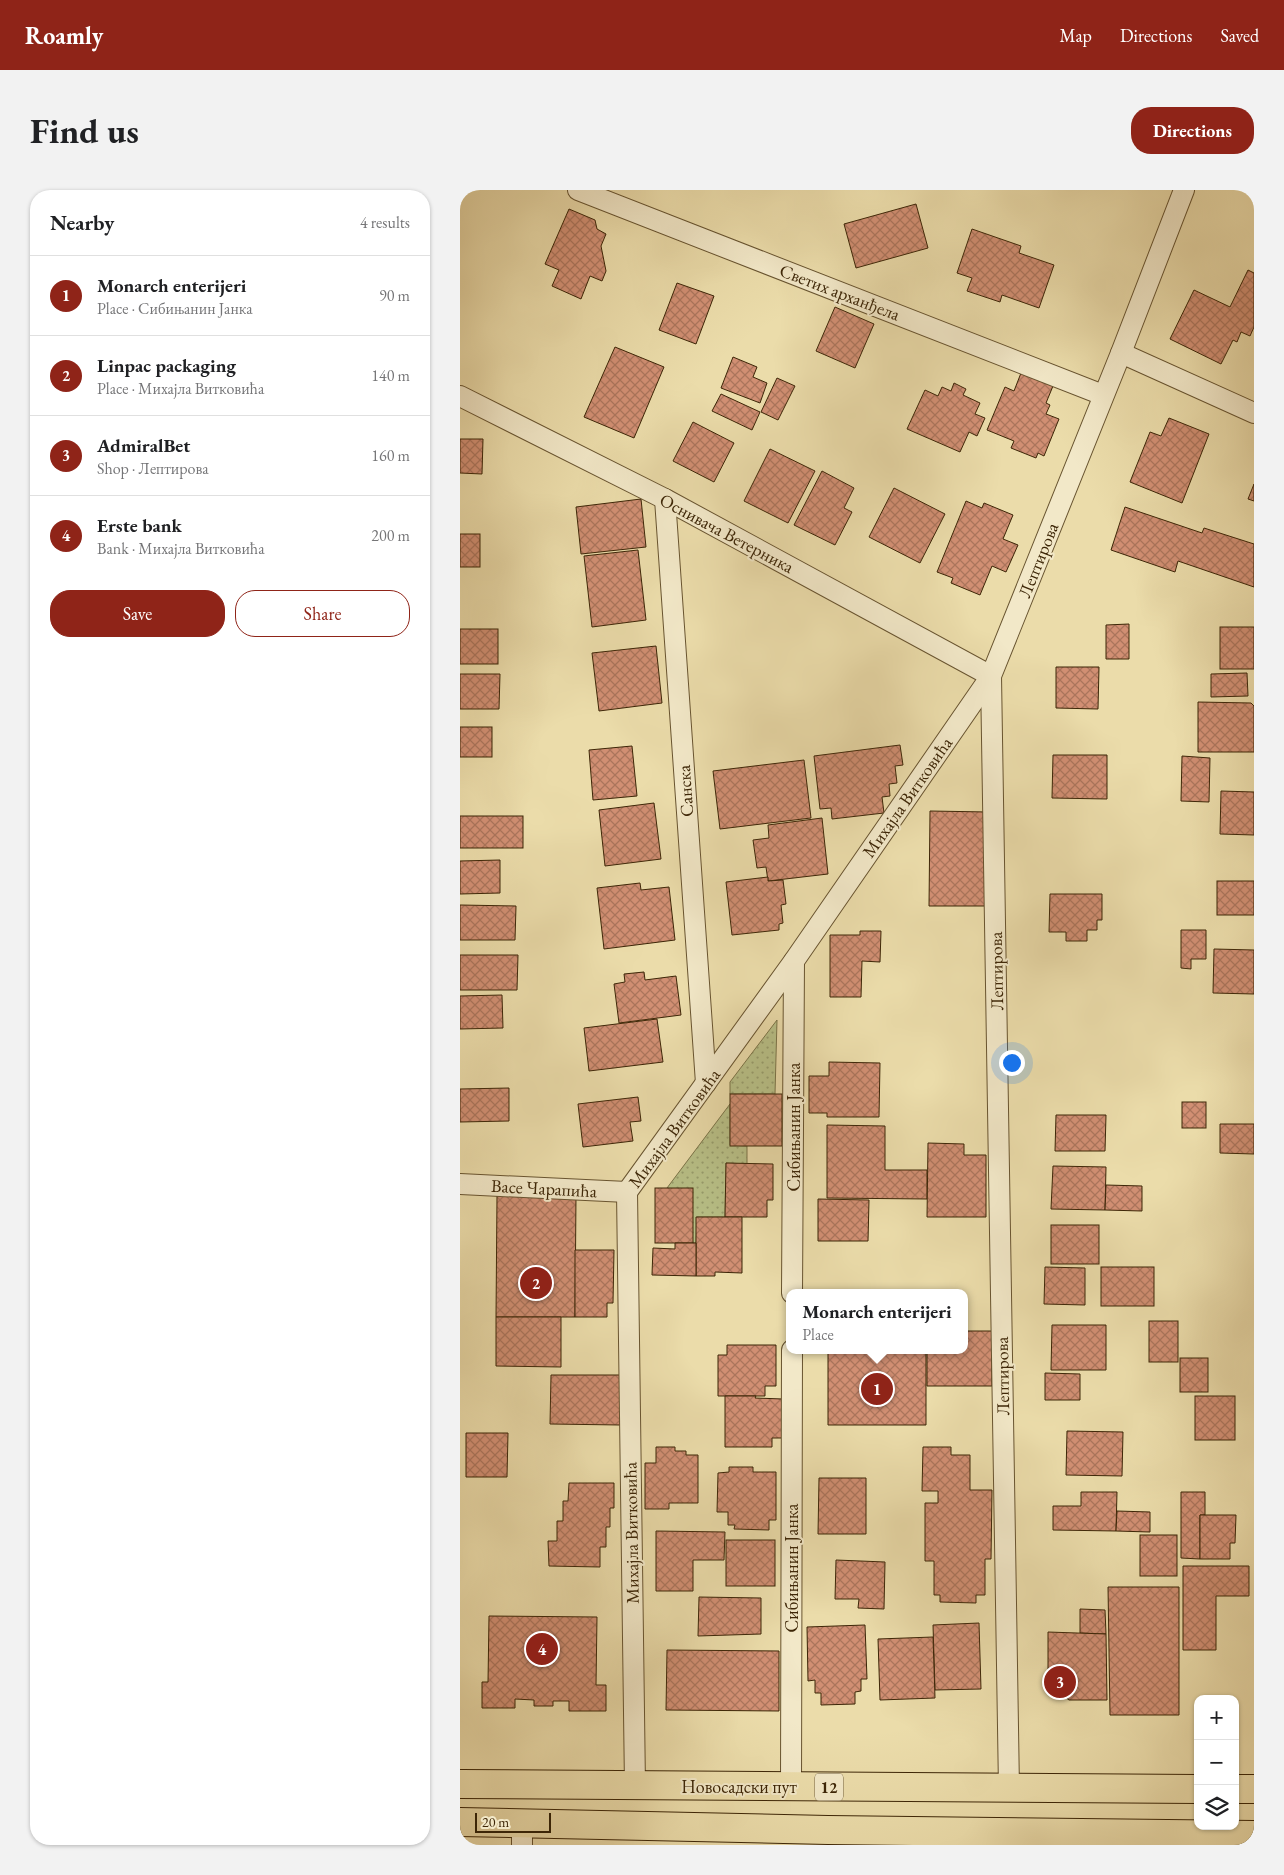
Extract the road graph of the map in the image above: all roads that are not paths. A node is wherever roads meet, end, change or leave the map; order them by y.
1 (578, 190) edge
2 (1184, 190) edge
3 (1121, 353) junction
4 (1103, 395) junction
5 (460, 396) edge
6 (1254, 413) edge
7 (664, 499) junction
8 (991, 676) junction
9 (794, 961) junction
10 (706, 1083) junction
11 (460, 1184) edge
12 (627, 1192) junction
13 (792, 1289) edge
14 (792, 1354) edge
15 (460, 1784) edge
16 (635, 1786) junction
17 (791, 1787) junction
18 (1008, 1789) junction
19 (1194, 1789) edge
20 (1239, 1789) edge
21 (1254, 1789) edge
22 (460, 1822) edge
23 (522, 1834) edge
24 (1254, 1835) edge
25 (829, 1838) edge
26 (1133, 1839) edge

1 - 4 street, Светих арханђела
2 - 3 street, Лептирова
3 - 4 street, Лептирова
3 - 6 street
4 - 8 street, Лептирова
5 - 7 street, Оснивача Ветерника
7 - 8 street, Оснивача Ветерника
7 - 10 street, Санска
8 - 9 street, Михајла Витковића
8 - 18 street, Лептирова
9 - 10 street, Михајла Витковића
9 - 13 street, Сибињанин Јанка
10 - 12 street, Михајла Витковића
11 - 12 street, Васе Чарапића
12 - 16 street, Михајла Витковића
14 - 17 street, Сибињанин Јанка
15 - 16 main road, Новосадски пут / 12
16 - 17 main road, Новосадски пут / 12
17 - 18 main road, Новосадски пут / 12
18 - 19 main road, Новосадски пут / 12
20 - 21 main road
22 - 23 main road
23 - 25 main road
24 - 26 main road
25 - 26 main road

